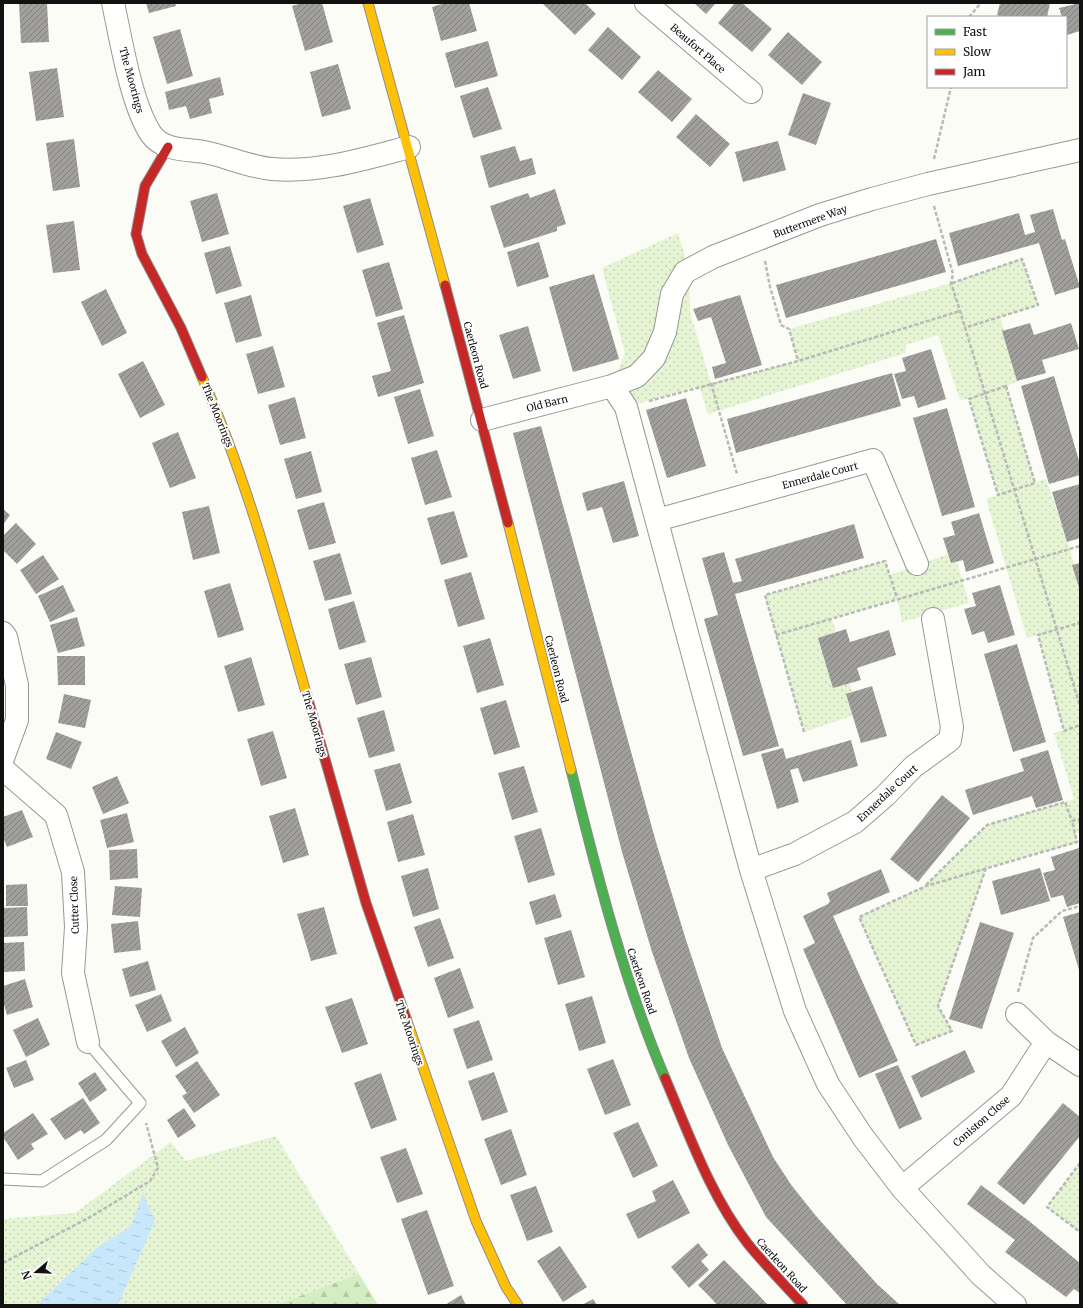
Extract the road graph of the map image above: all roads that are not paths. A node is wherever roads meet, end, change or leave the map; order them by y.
1 (112, 3) edge
2 (368, 3) edge
3 (646, 3) edge
4 (751, 92) dead end
5 (168, 147) junction
6 (409, 147) junction
7 (1080, 150) edge
8 (612, 386) junction
9 (482, 420) junction
10 (657, 520) junction
11 (917, 564) road end
12 (933, 619) road end
13 (3, 633) edge
14 (3, 758) edge
15 (3, 769) edge
16 (751, 870) junction
17 (1017, 1014) road end
18 (88, 1042) joint
19 (1046, 1042) junction
20 (1080, 1065) edge
21 (3, 1179) edge
22 (902, 1188) junction
23 (518, 1305) edge
24 (803, 1305) edge
25 (1015, 1305) edge

1 - 5 street, The Moorings
2 - 6 main road, Caerleon Road
3 - 4 street, Beaufort Place
5 - 6 street, The Moorings
5 - 23 main road, The Moorings
6 - 9 main road, Caerleon Road
7 - 8 street, Buttermere Way
8 - 9 street, Old Barn
8 - 10 street
9 - 24 main road, Caerleon Road
10 - 11 street, Ennerdale Court
10 - 16 street
12 - 16 street, Ennerdale Court
13 - 14 street
15 - 18 street, Cutter Close
16 - 22 street
17 - 19 street
18 - 21 lane
19 - 20 street
19 - 22 street, Coniston Close
22 - 25 street

